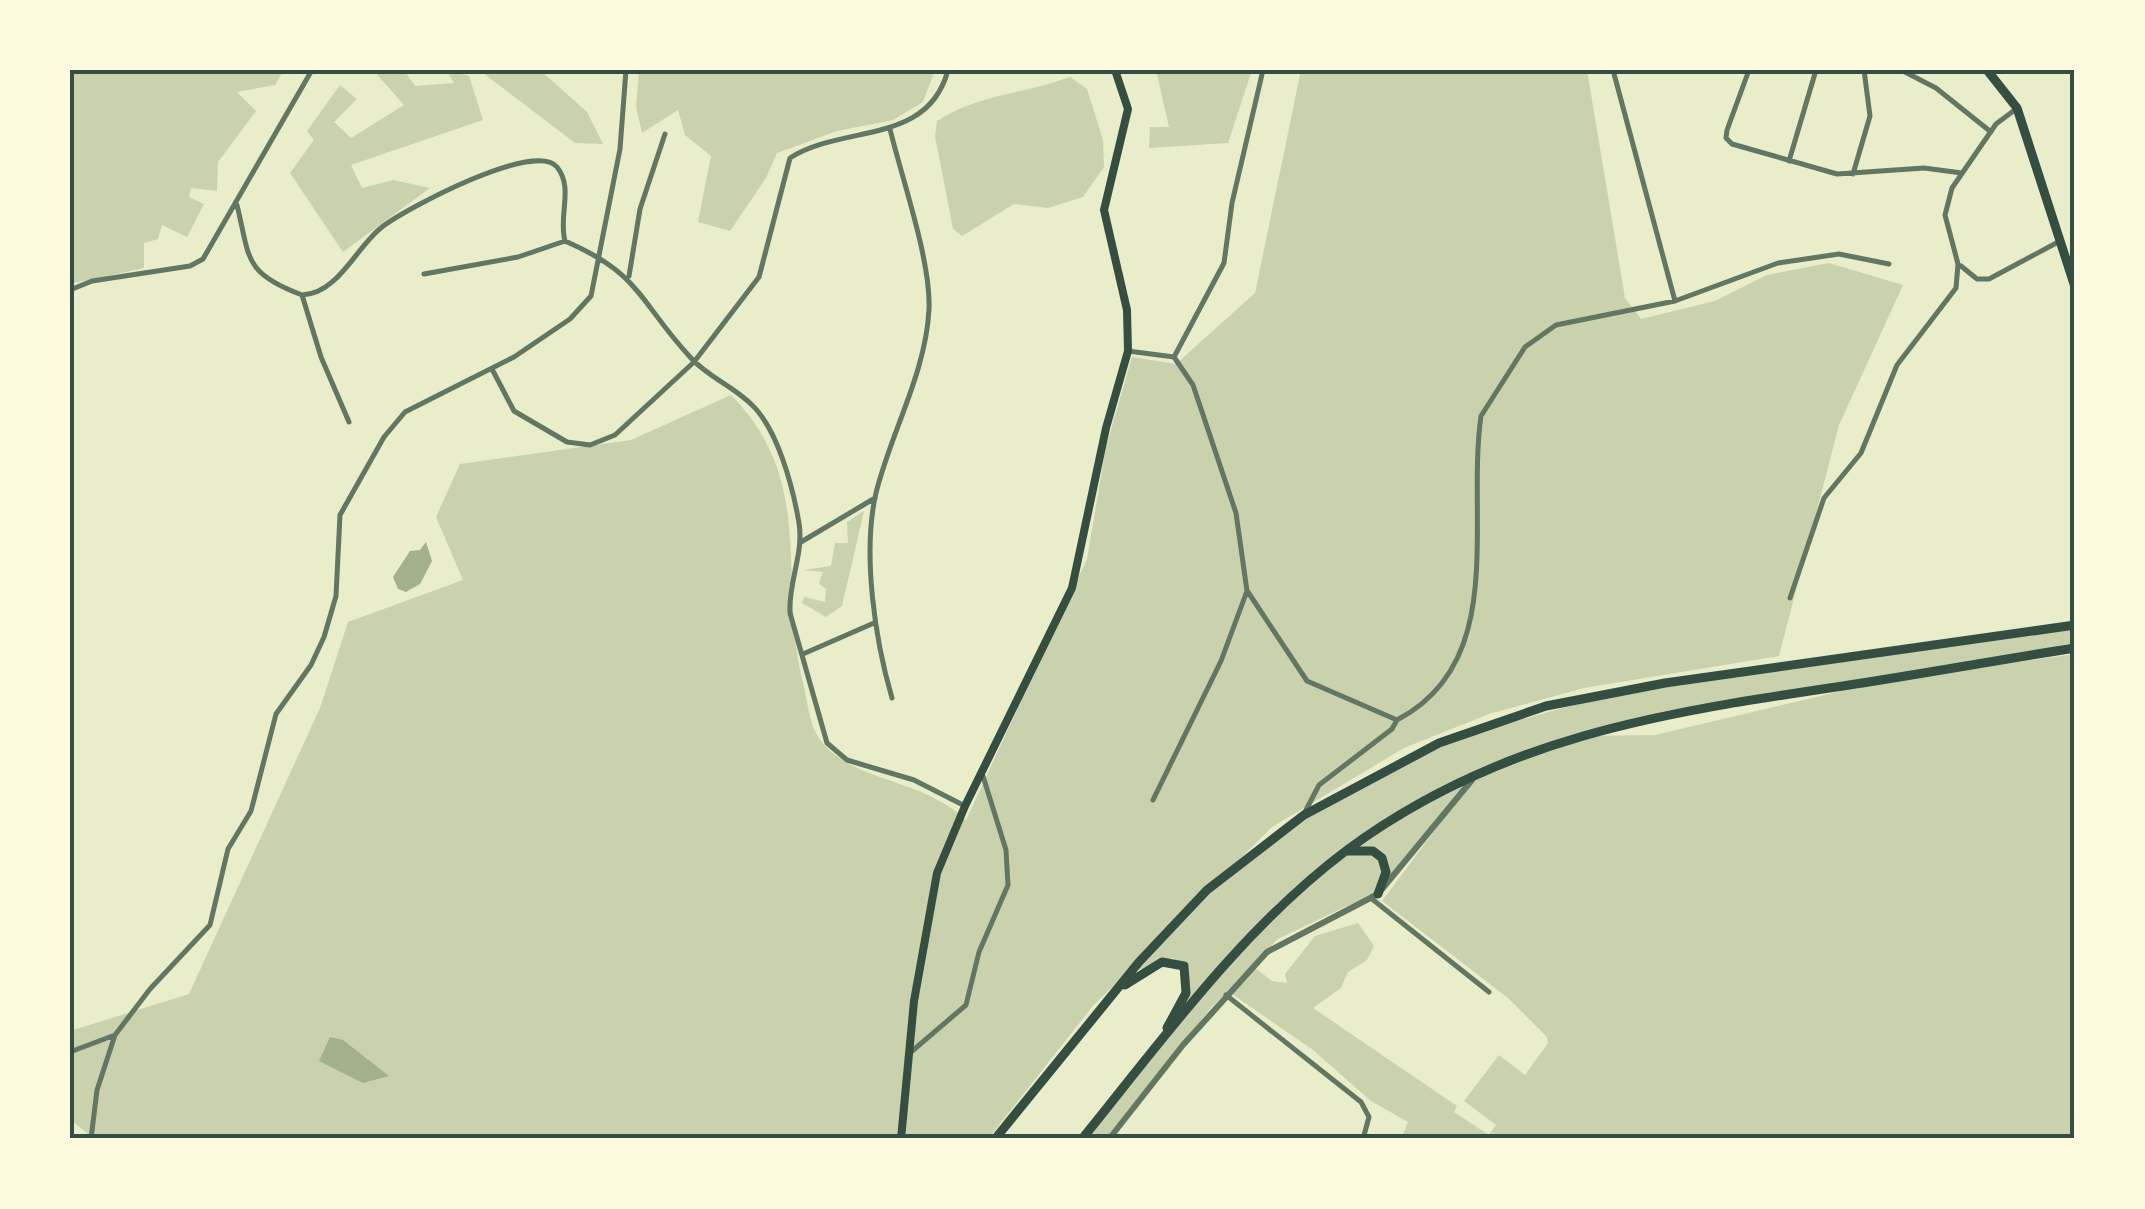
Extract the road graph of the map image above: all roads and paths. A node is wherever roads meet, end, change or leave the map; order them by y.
1 (312, 70) edge
2 (626, 70) edge
3 (948, 70) edge
4 (1115, 70) edge
5 (1263, 70) edge
6 (1613, 70) edge
7 (1749, 70) edge
8 (1816, 70) edge
9 (1861, 70) edge
10 (1901, 70) edge
11 (1987, 70) edge
12 (2017, 108) junction
13 (890, 129) junction
14 (1991, 132) junction
15 (665, 134) dead end
16 (1789, 161) junction
17 (1853, 174) junction
18 (1962, 174) junction
19 (236, 205) junction
20 (564, 241) junction
21 (2061, 241) junction
22 (600, 256) junction
23 (1889, 264) dead end
24 (1958, 264) junction
25 (424, 274) dead end
26 (629, 278) junction
27 (2075, 286) edge
28 (70, 290) edge
29 (302, 295) junction
30 (1675, 301) junction
31 (1128, 352) junction
32 (1174, 357) junction
33 (694, 362) junction
34 (492, 368) junction
35 (349, 422) dead end
36 (875, 498) junction
37 (801, 542) junction
38 (1246, 591) junction
39 (1790, 598) dead end
40 (874, 623) junction
41 (2075, 625) edge
42 (2075, 648) edge
43 (803, 654) junction
44 (892, 698) dead end
45 (1397, 720) junction
46 (982, 773) junction
47 (1478, 774) junction
48 (1154, 800) dead end
49 (965, 806) junction
50 (1304, 815) junction
51 (1346, 851) junction
52 (1375, 896) junction
53 (1117, 990) junction
54 (1489, 992) dead end
55 (1226, 995) junction
56 (116, 1035) junction
57 (70, 1052) edge
58 (908, 1054) junction
59 (1150, 1056) junction
60 (91, 1139) edge
61 (901, 1139) edge
62 (995, 1139) edge
63 (1082, 1139) edge
64 (1109, 1139) edge
65 (1364, 1139) edge

1 - 19 street
2 - 22 street
3 - 13 street
4 - 31 main road
5 - 32 street
6 - 30 street
7 - 16 street
8 - 16 street
9 - 17 street
10 - 14 street
11 - 12 main road
12 - 14 street
12 - 21 main road
13 - 33 street
13 - 36 street
14 - 18 street
15 - 26 street
16 - 17 street
17 - 18 street
18 - 24 street
19 - 28 street
19 - 29 street
20 - 22 street
20 - 25 street
20 - 29 street
21 - 24 street
21 - 27 main road
22 - 26 street
22 - 34 street
23 - 30 street
24 - 39 street
26 - 33 street
29 - 35 street
30 - 45 street
31 - 32 street
31 - 46 main road
32 - 38 street
33 - 34 street
33 - 37 street
34 - 56 street
36 - 37 street
36 - 40 street
37 - 43 street
38 - 45 street
38 - 48 street
40 - 43 street
40 - 44 street
41 - 50 main road
42 - 47 main road
43 - 49 street
45 - 50 street
46 - 49 main road
46 - 58 street
47 - 51 main road
47 - 52 street
49 - 58 main road
50 - 53 main road
51 - 52 main road
51 - 59 main road
52 - 54 street
52 - 55 street
53 - 59 main road
53 - 62 main road
55 - 64 street
55 - 65 street
56 - 57 street
56 - 60 street
58 - 61 main road
59 - 63 main road

